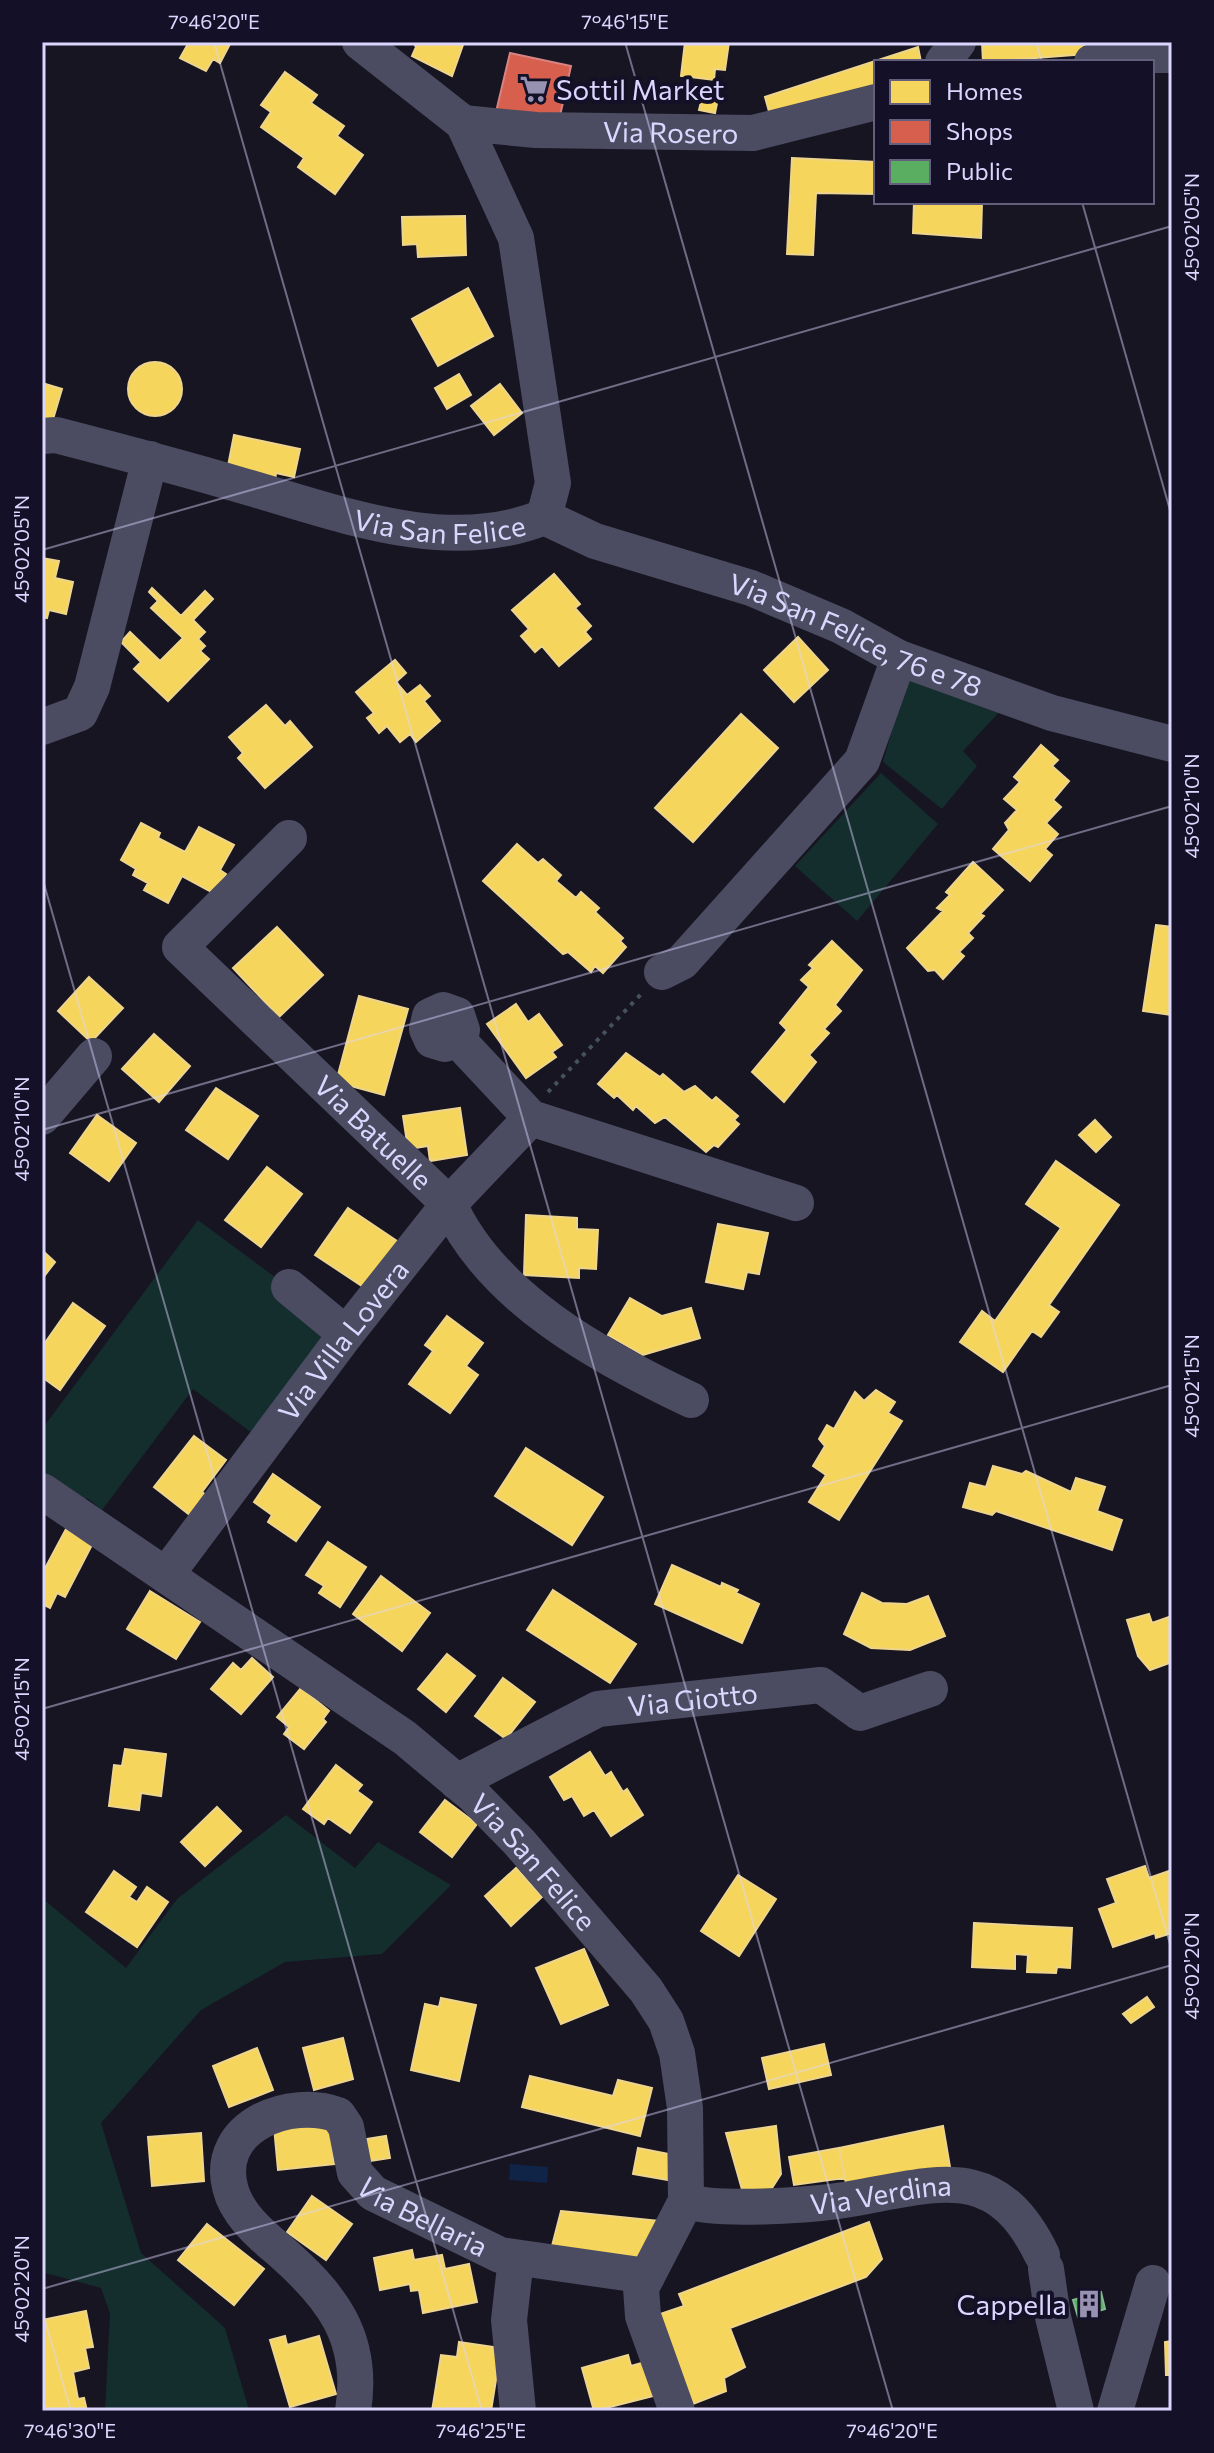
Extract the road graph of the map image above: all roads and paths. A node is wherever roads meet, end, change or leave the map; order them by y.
1 (360, 42) edge
2 (958, 42) edge
3 (1172, 55) edge
4 (944, 60) edge
5 (1106, 60) edge
6 (874, 103) edge
7 (463, 123) junction
8 (42, 436) edge
9 (150, 459) junction
10 (544, 517) junction
11 (899, 658) junction
12 (42, 727) edge
13 (1172, 744) edge
14 (289, 838) dead end
15 (662, 972) joint
16 (457, 1039) dead end
17 (94, 1056) dead end
18 (42, 1117) edge
19 (531, 1118) junction
20 (796, 1203) dead end
21 (449, 1204) junction
22 (289, 1287) dead end
23 (346, 1334) junction
24 (691, 1400) dead end
25 (42, 1491) edge
26 (166, 1575) junction
27 (930, 1689) dead end
28 (457, 1782) junction
29 (686, 2201) junction
30 (516, 2258) junction
31 (647, 2276) junction
32 (1153, 2283) dead end
33 (353, 2411) edge
34 (518, 2411) edge
35 (677, 2411) edge
36 (1076, 2411) edge
37 (1115, 2411) edge

1 - 7 street, Via San Felice
2 - 4 street
3 - 5 street
6 - 7 street, Via Rosero
7 - 10 street, Via San Felice
8 - 9 street, Via San Felice
9 - 10 street, Via San Felice
9 - 12 street
10 - 11 street, Via San Felice, 76 e 78
11 - 13 street, Via San Felice, 76 e 78
11 - 15 street
14 - 21 street, Via Batuelle
15 - 19 path
16 - 19 street
17 - 18 street
19 - 20 street
19 - 21 street, Via Villa Lovera
21 - 23 street, Via Villa Lovera
21 - 24 street, Via Batuelle
22 - 23 street
23 - 26 street, Via Villa Lovera
25 - 26 street, Via San Felice
26 - 28 street, Via San Felice
27 - 28 street, Via Giotto
28 - 29 street, Via San Felice
29 - 31 street, Via San Felice
29 - 36 street, Via Verdina
30 - 31 street, Via Bellaria
30 - 33 street, Via Bellaria
30 - 34 street
31 - 35 street, Via San Felice
32 - 37 street

